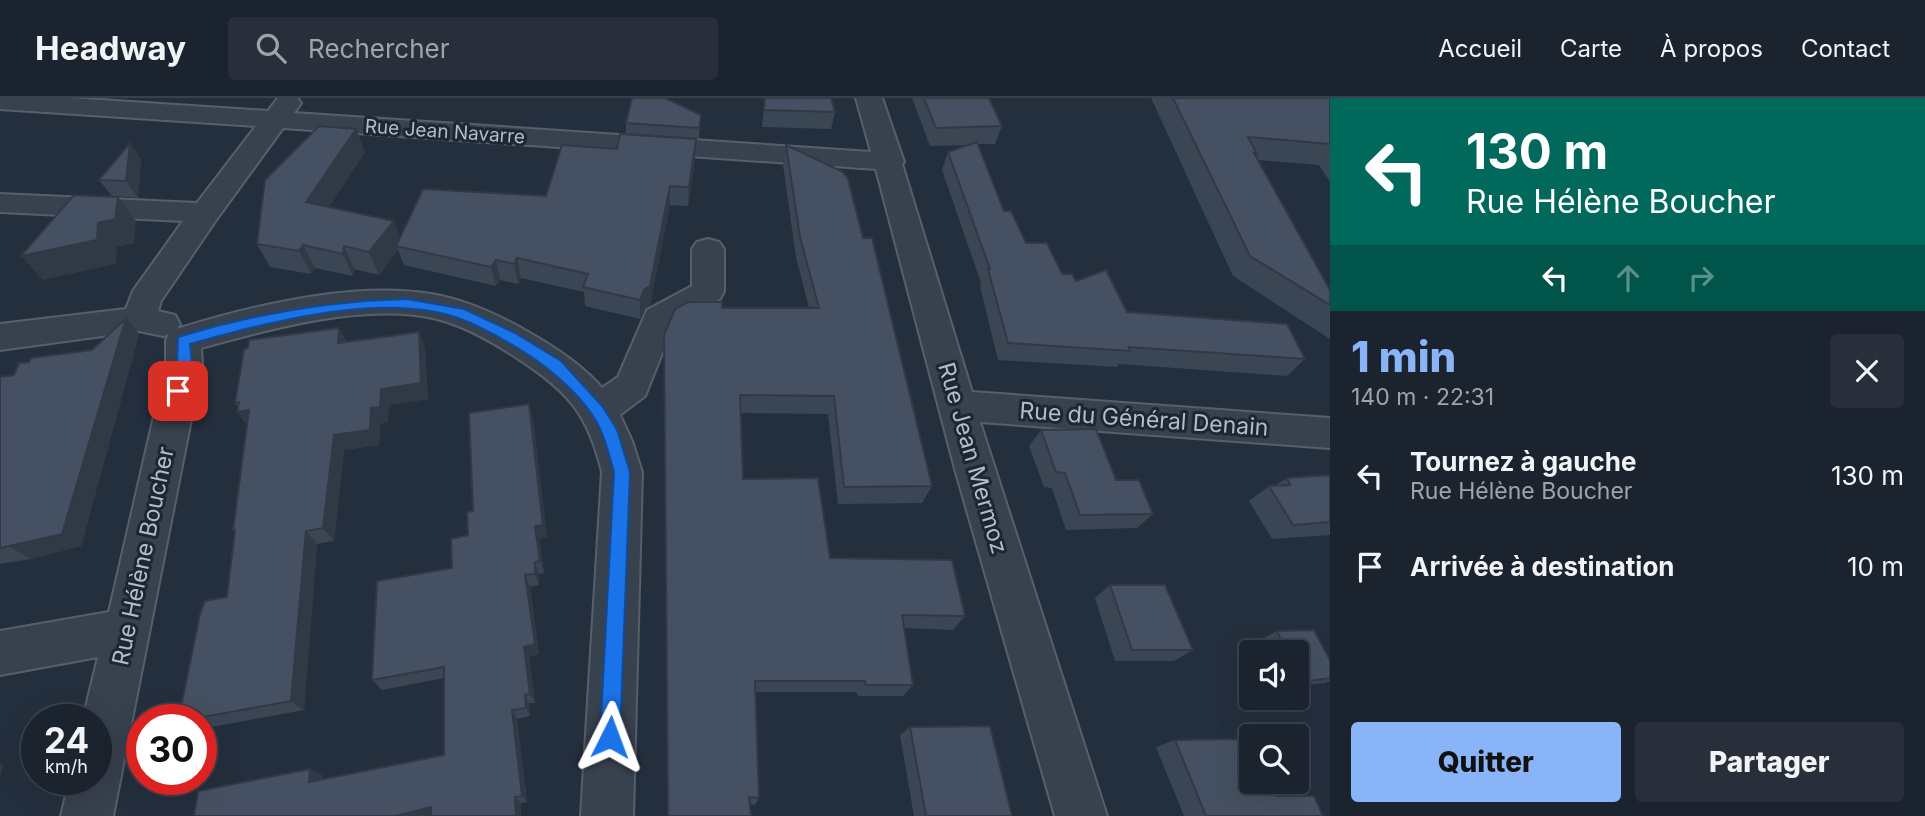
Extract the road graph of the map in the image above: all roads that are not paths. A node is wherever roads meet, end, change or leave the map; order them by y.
1 (869, 98) edge
2 (0, 101) edge
3 (284, 108) edge
4 (890, 162) junction
5 (0, 203) edge
6 (205, 213) junction
7 (708, 249) dead end
8 (139, 319) junction
9 (0, 337) edge
10 (183, 340) junction
11 (959, 406) junction
12 (598, 411) junction
13 (1330, 433) edge
14 (127, 631) junction
15 (0, 653) edge
16 (111, 704) edge
17 (92, 795) edge
18 (87, 816) edge
19 (607, 816) edge
20 (1081, 816) edge

1 - 4 street, Rue Jean Mermoz
2 - 3 street, Rue Jean Navarre
3 - 4 street, Rue Jean Navarre
3 - 6 street
4 - 11 street, Rue Jean Mermoz
5 - 6 street
6 - 8 street
7 - 12 street
8 - 9 street
8 - 10 street
10 - 12 street
10 - 14 street, Rue Hélène Boucher
11 - 13 street, Rue du Général Denain
11 - 20 street, Rue Jean Mermoz
12 - 19 street
14 - 15 street
14 - 16 street, Rue Hélène Boucher
17 - 18 street

